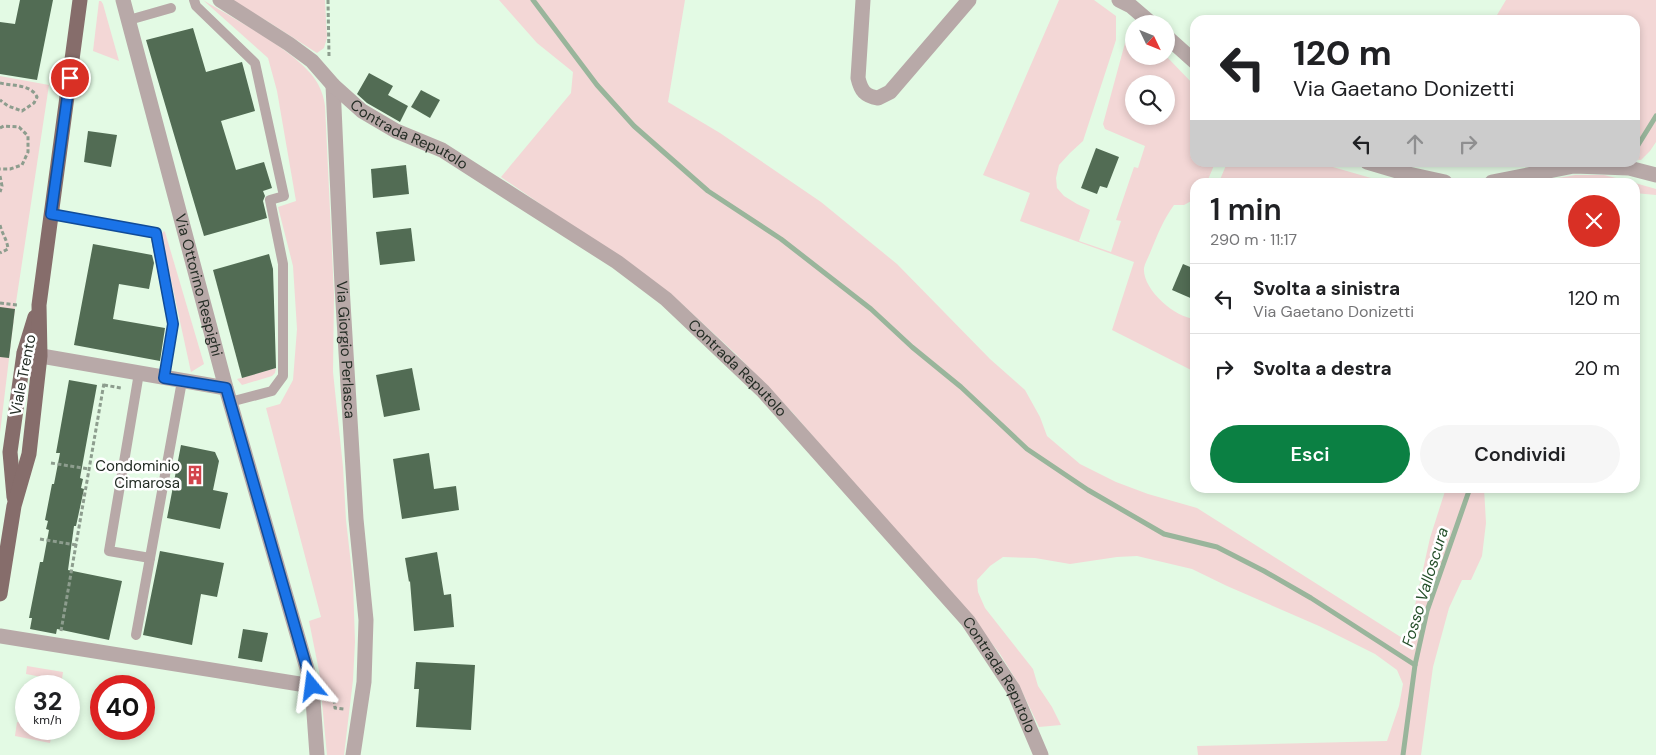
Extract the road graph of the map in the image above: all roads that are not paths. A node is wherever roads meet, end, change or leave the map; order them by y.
1 (80, 0) edge
2 (124, 0) edge
3 (194, 0) edge
4 (220, 0) edge
5 (863, 0) edge
6 (969, 0) edge
7 (1119, 0) edge
8 (171, 8) dead end
9 (1142, 15) edge
10 (129, 20) junction
11 (1175, 44) edge
12 (1190, 58) edge
13 (333, 85) junction
14 (1382, 167) edge
15 (1569, 167) edge
16 (1602, 167) edge
17 (1656, 175) edge
18 (1424, 178) edge
19 (1512, 178) edge
20 (51, 214) junction
21 (39, 305) junction
22 (24, 353) junction
23 (40, 356) junction
24 (139, 373) junction
25 (164, 378) junction
26 (182, 381) junction
27 (228, 395) junction
28 (14, 506) junction
29 (150, 558) junction
30 (0, 594) edge
31 (136, 635) dead end
32 (0, 636) edge
33 (312, 693) junction
34 (317, 755) edge
35 (353, 755) edge
36 (1040, 755) edge

1 - 20 main road, Viale Trento
2 - 10 street, Via Ottorino Respighi
3 - 27 lane
4 - 13 street
5 - 6 street
7 - 9 street
8 - 10 lane
10 - 27 street, Via Ottorino Respighi
11 - 12 street
13 - 35 street, Via Giorgio Perlasca
13 - 36 street, Contrada Reputolo
14 - 18 street
15 - 19 street
16 - 17 street
20 - 21 main road, Viale Trento
20 - 25 lane
21 - 22 main road, Viale Trento
21 - 23 main road, Viale Trento
22 - 23 street
22 - 28 main road, Viale Trento
23 - 24 street
23 - 28 main road, Viale Trento
24 - 25 street
24 - 29 lane
25 - 26 street
26 - 27 street
26 - 29 lane
27 - 33 street, Via Ottorino Respighi
28 - 30 main road, Viale Trento
29 - 31 lane
32 - 33 street
33 - 34 street, Via Ottorino Respighi

